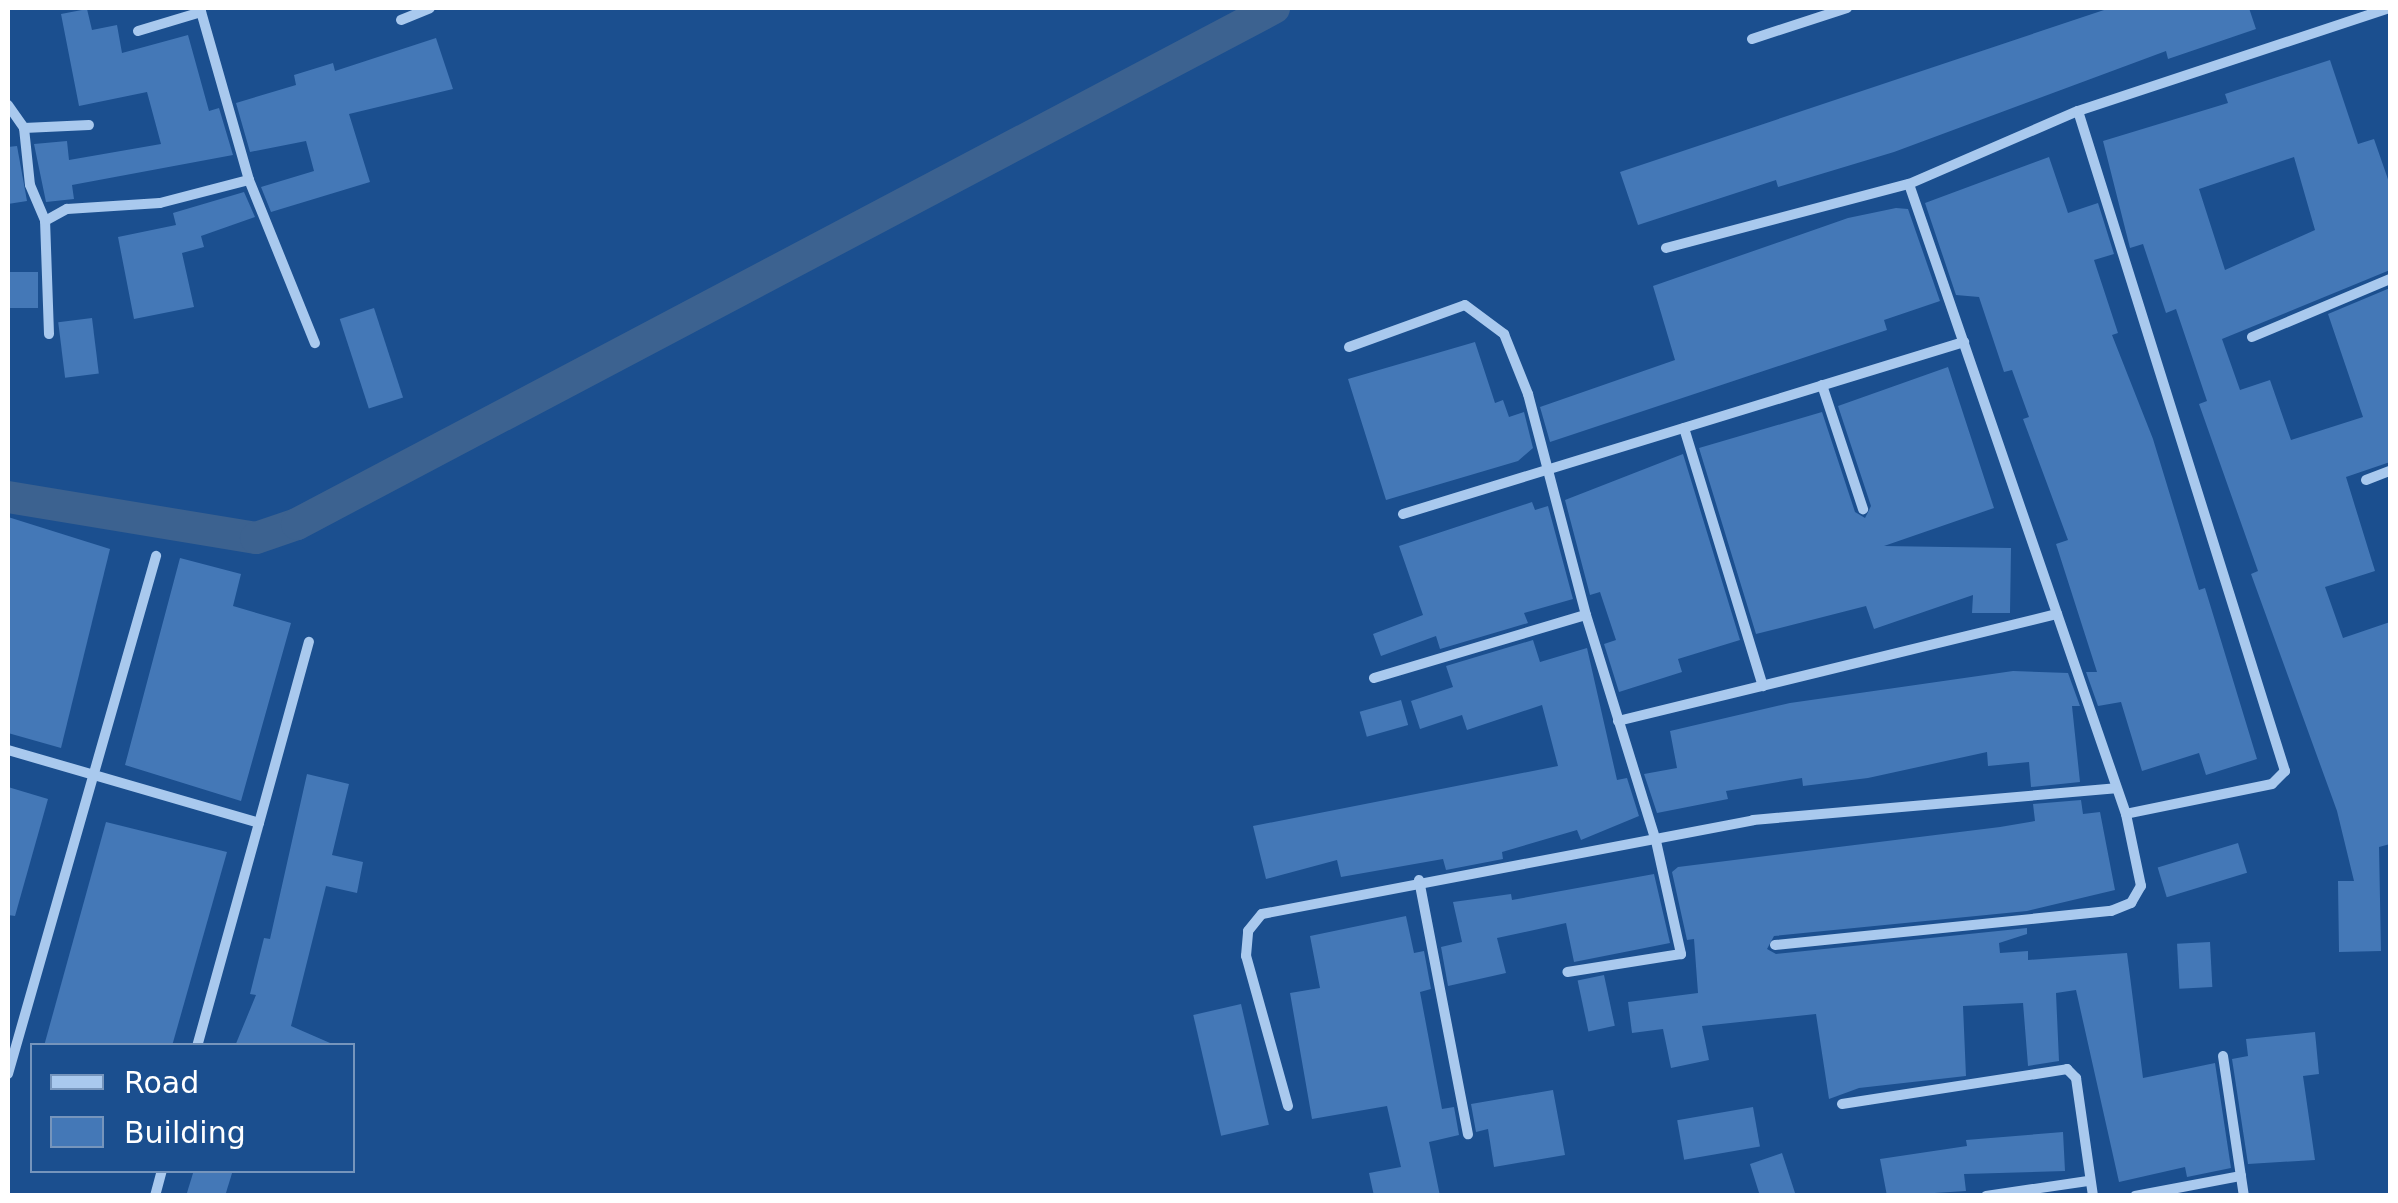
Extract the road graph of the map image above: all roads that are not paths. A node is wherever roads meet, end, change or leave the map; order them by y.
1 (430, 8) edge
2 (1847, 8) edge
3 (2389, 8) edge
4 (200, 10) edge
5 (401, 20) dead end
6 (138, 31) dead end
7 (1752, 39) dead end
8 (8, 105) edge
9 (2078, 111) junction
10 (89, 126) dead end
11 (24, 128) junction
12 (249, 180) junction
13 (1909, 184) junction
14 (45, 221) junction
15 (1666, 248) dead end
16 (2390, 279) edge
17 (49, 334) dead end
18 (2252, 336) dead end
19 (1964, 342) junction
20 (315, 343) dead end
21 (1348, 347) dead end
22 (1822, 385) junction
23 (1684, 428) junction
24 (1548, 470) junction
25 (2390, 471) edge
26 (2366, 480) dead end
27 (1863, 509) dead end
28 (1403, 514) dead end
29 (156, 556) dead end
30 (2057, 614) junction
31 (1586, 615) junction
32 (309, 642) dead end
33 (1374, 678) dead end
34 (1764, 686) junction
35 (1618, 721) junction
36 (8, 750) edge
37 (93, 776) junction
38 (2116, 788) junction
39 (2126, 814) junction
40 (259, 823) junction
41 (1656, 841) junction
42 (1419, 880) junction
43 (1775, 945) dead end
44 (1566, 972) dead end
45 (198, 1043) edge
46 (2223, 1056) dead end
47 (8, 1074) edge
48 (1842, 1104) dead end
49 (1288, 1106) dead end
50 (1468, 1134) dead end
51 (2242, 1176) junction
52 (2088, 1181) junction
53 (1986, 1196) edge
54 (2093, 1196) edge
55 (2136, 1196) edge
56 (2244, 1196) edge

1 - 5 street
2 - 7 street
3 - 9 street
4 - 6 street
4 - 12 street
8 - 11 street
9 - 13 street
9 - 39 street
10 - 11 street
11 - 14 street
12 - 14 street
12 - 20 street
13 - 15 street
13 - 19 street
14 - 17 street
16 - 18 street
19 - 22 street
19 - 30 street
21 - 24 street
22 - 23 street
22 - 27 street
23 - 24 street
23 - 34 street
24 - 28 street
24 - 31 street
25 - 26 street
29 - 37 street
30 - 34 street
30 - 38 street
31 - 33 street
31 - 35 street
32 - 40 street
34 - 35 street
35 - 41 street
36 - 37 street
37 - 40 street
37 - 47 street
38 - 39 street
38 - 41 street
39 - 43 street
40 - 45 street
41 - 42 street
41 - 44 street
42 - 49 street
42 - 50 street
46 - 51 street
48 - 52 street
51 - 55 street
51 - 56 street
52 - 53 street
52 - 54 street

